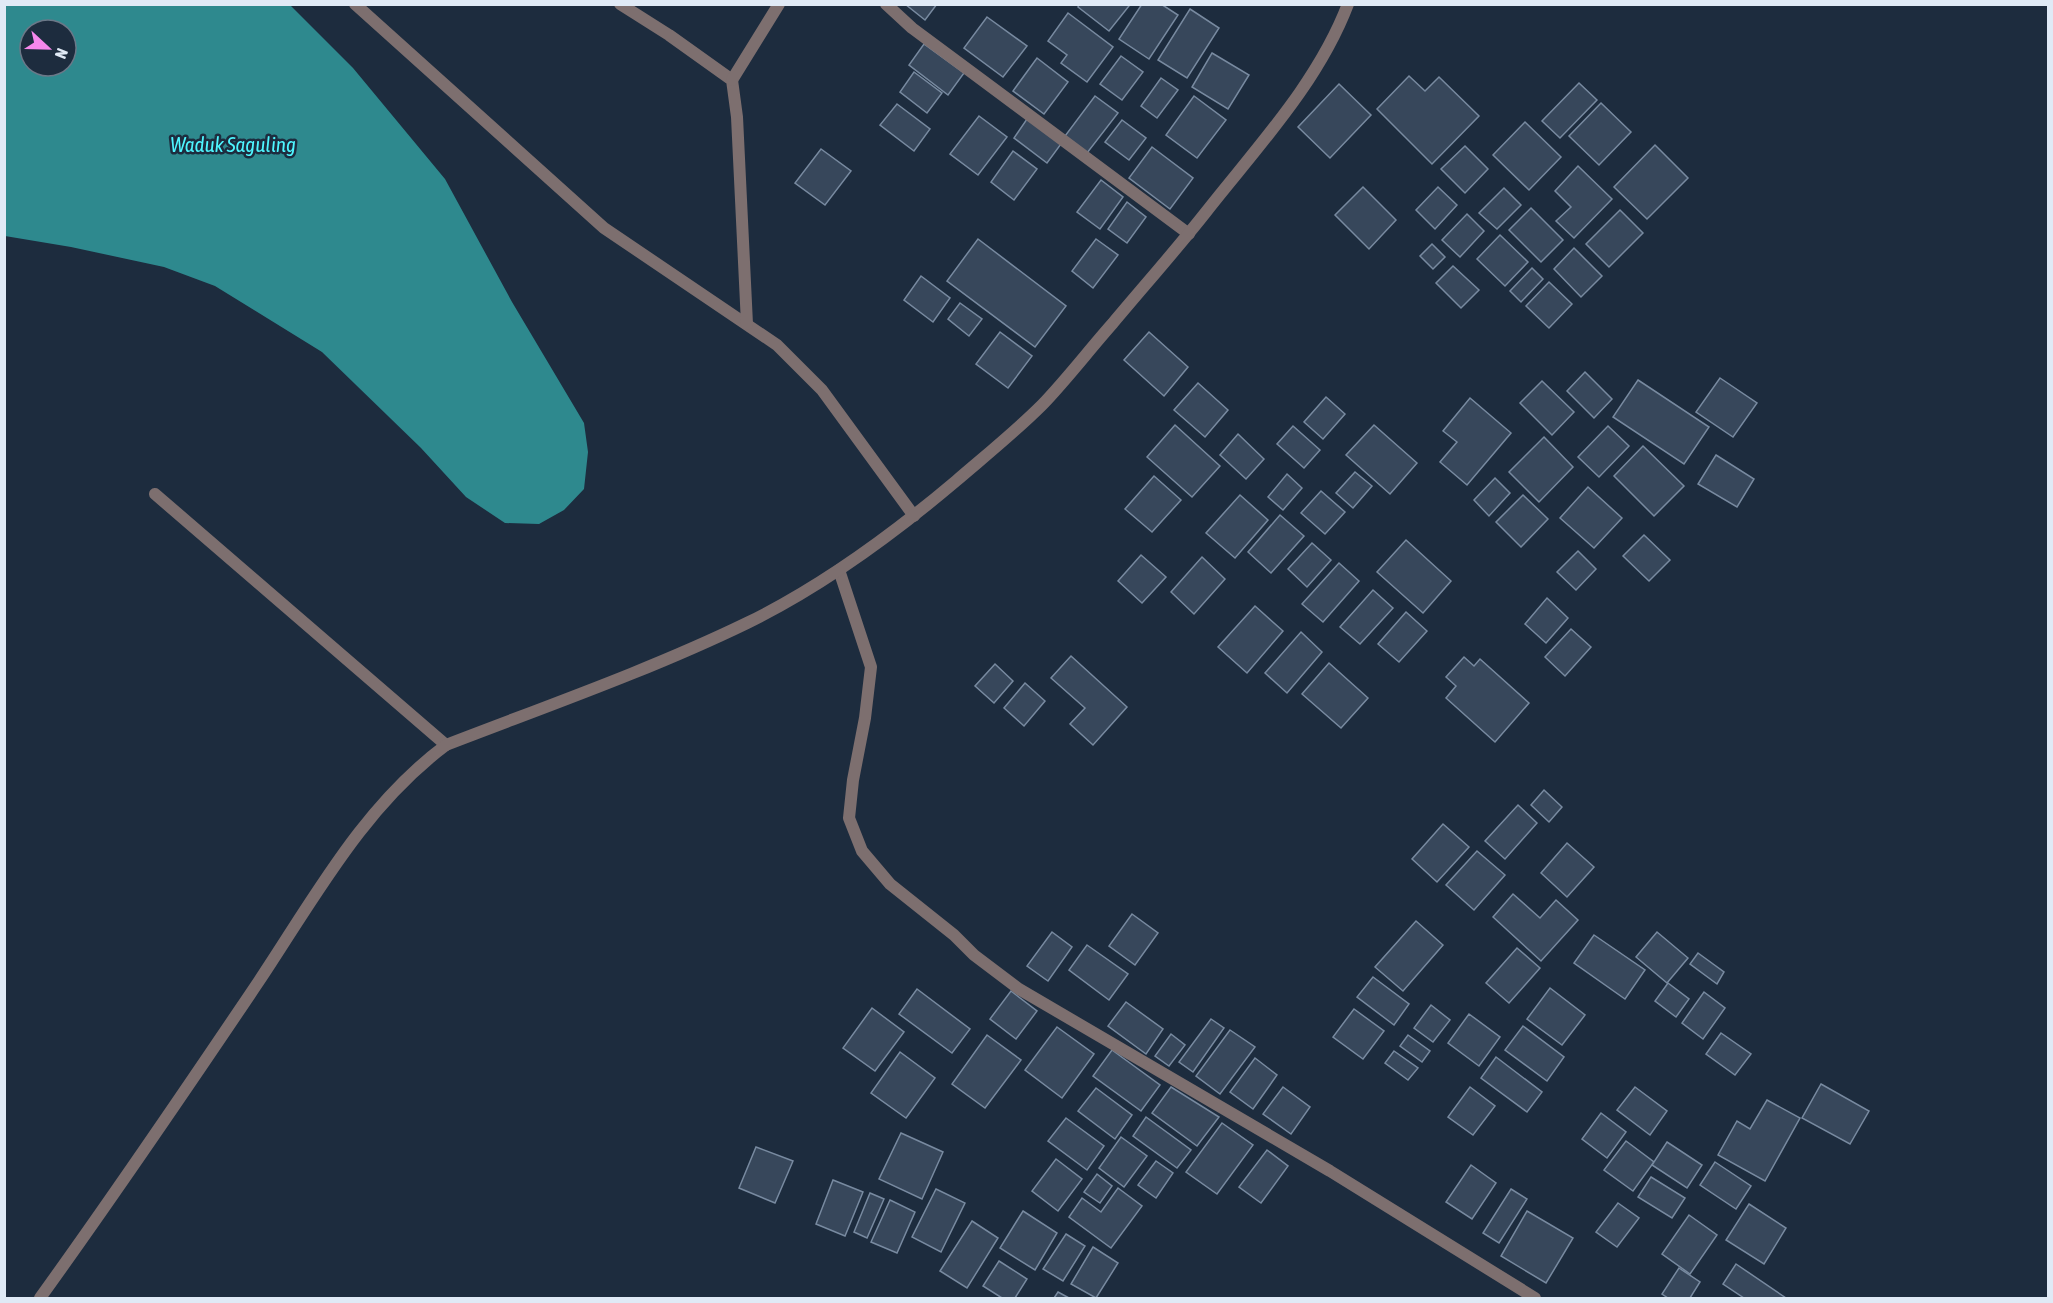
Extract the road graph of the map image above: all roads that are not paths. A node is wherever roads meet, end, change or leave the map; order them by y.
1 (355, 4) edge
2 (620, 4) edge
3 (779, 4) edge
4 (886, 4) edge
5 (1348, 4) edge
6 (732, 80) junction
7 (1189, 234) junction
8 (747, 324) junction
9 (155, 494) dead end
10 (914, 516) junction
11 (839, 570) junction
12 (446, 745) junction
13 (40, 1299) edge
14 (1536, 1299) edge

1 - 8 street
2 - 6 street
3 - 6 street
4 - 7 street
5 - 7 street
6 - 8 street
7 - 10 street
8 - 10 street
9 - 12 street
10 - 11 street
11 - 12 street
11 - 14 street
12 - 13 street

